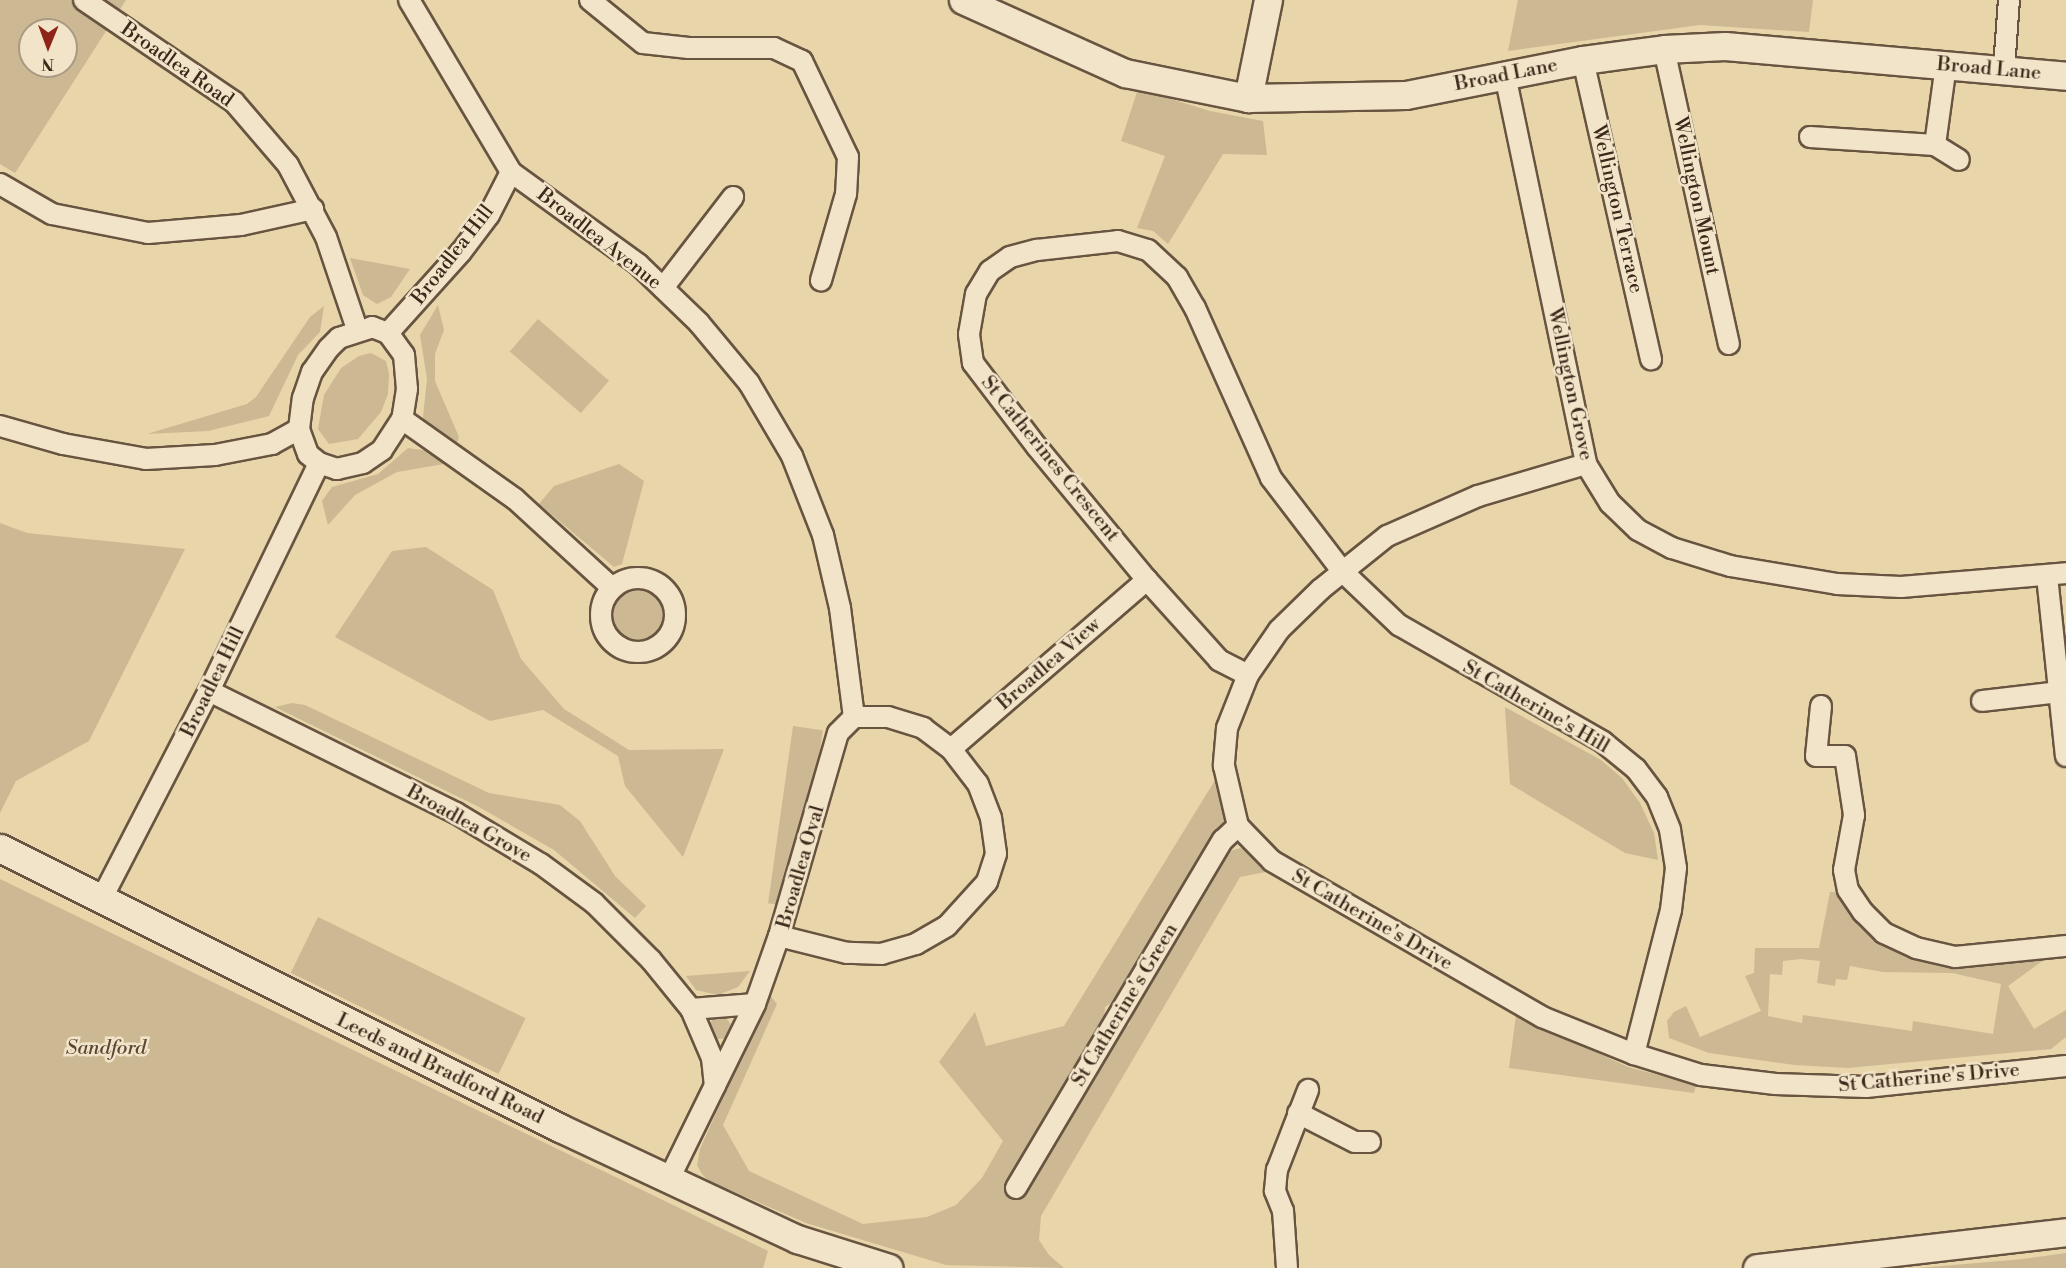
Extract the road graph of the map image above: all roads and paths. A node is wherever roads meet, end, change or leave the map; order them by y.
1 (84, 0) edge
2 (408, 0) edge
3 (590, 0) edge
4 (1268, 0) edge
5 (2009, 0) edge
6 (973, 2) edge
7 (1664, 49) junction
8 (1583, 60) junction
9 (1946, 65) junction
10 (2004, 69) junction
11 (1505, 75) junction
12 (2066, 76) edge
13 (1248, 98) junction
14 (1810, 137) dead end
15 (1935, 145) junction
16 (1959, 160) dead end
17 (511, 172) junction
18 (0, 184) edge
19 (733, 197) dead end
20 (313, 209) junction
21 (821, 280) dead end
22 (663, 288) junction
23 (357, 329) junction
24 (388, 333) junction
25 (1729, 344) dead end
26 (1651, 359) dead end
27 (402, 419) junction
28 (0, 426) edge
29 (299, 429) junction
30 (319, 463) junction
31 (1586, 464) junction
32 (1342, 571) junction
33 (2057, 575) edge
34 (1147, 579) junction
35 (612, 588) dead end
36 (1248, 675) junction
37 (209, 691) junction
38 (2060, 692) junction
39 (1982, 701) dead end
40 (1821, 706) dead end
41 (854, 717) junction
42 (951, 748) junction
43 (2066, 756) edge
44 (1238, 825) junction
45 (0, 848) edge
46 (102, 898) junction
47 (779, 936) junction
48 (2066, 946) edge
49 (755, 1004) junction
50 (691, 1009) junction
51 (1635, 1054) junction
52 (2066, 1066) edge
53 (715, 1086) junction
54 (1308, 1090) dead end
55 (1298, 1113) junction
56 (1370, 1142) dead end
57 (669, 1179) junction
58 (1016, 1188) dead end
59 (2066, 1232) edge
60 (889, 1268) edge
61 (1287, 1268) edge
62 (1757, 1268) edge

1 - 20 street, Broadlea Road
2 - 17 street, Broadlea Avenue
3 - 21 street
4 - 13 main road
5 - 10 street
6 - 13 main road, Broad Lane
7 - 8 main road, Broad Lane
7 - 9 main road, Broad Lane
7 - 25 street, Wellington Mount
8 - 11 main road, Broad Lane
8 - 26 street, Wellington Terrace
9 - 10 main road, Broad Lane
9 - 15 street
10 - 12 main road, Broad Lane
11 - 13 main road, Broad Lane
11 - 31 street, Wellington Grove
14 - 15 street
15 - 16 street
17 - 22 street, Broadlea Avenue
17 - 24 street, Broadlea Hill
18 - 20 street
19 - 22 street
20 - 23 street, Broadlea Road
22 - 41 street, Broadlea Avenue
23 - 24 street
23 - 29 street
24 - 27 street
27 - 30 street
27 - 35 street
28 - 29 street
29 - 30 street
30 - 37 street, Broadlea Hill
31 - 32 street
31 - 33 street, Wellington Grove
32 - 34 street, St Catherines Crescent
32 - 36 street
32 - 51 street, St Catherine's Hill
33 - 38 street
34 - 36 street, St Catherines Crescent
34 - 42 street, Broadlea View
36 - 44 street
37 - 46 street, Broadlea Hill
37 - 50 street, Broadlea Grove
38 - 39 street
38 - 43 street
40 - 48 street
41 - 42 street, Broadlea Oval
41 - 47 street, Broadlea Oval
42 - 47 street, Broadlea Oval
44 - 51 street, St Catherine's Drive
44 - 58 street, St Catherine's Green
45 - 46 main road, Leeds and Bradford Road
46 - 57 main road, Leeds and Bradford Road
47 - 49 street
49 - 50 street
49 - 53 street
50 - 53 street, Broadlea Grove
51 - 52 street, St Catherine's Drive
53 - 57 street
54 - 55 street
55 - 56 street
55 - 61 street
57 - 60 main road, Leeds and Bradford Road
59 - 62 main road

